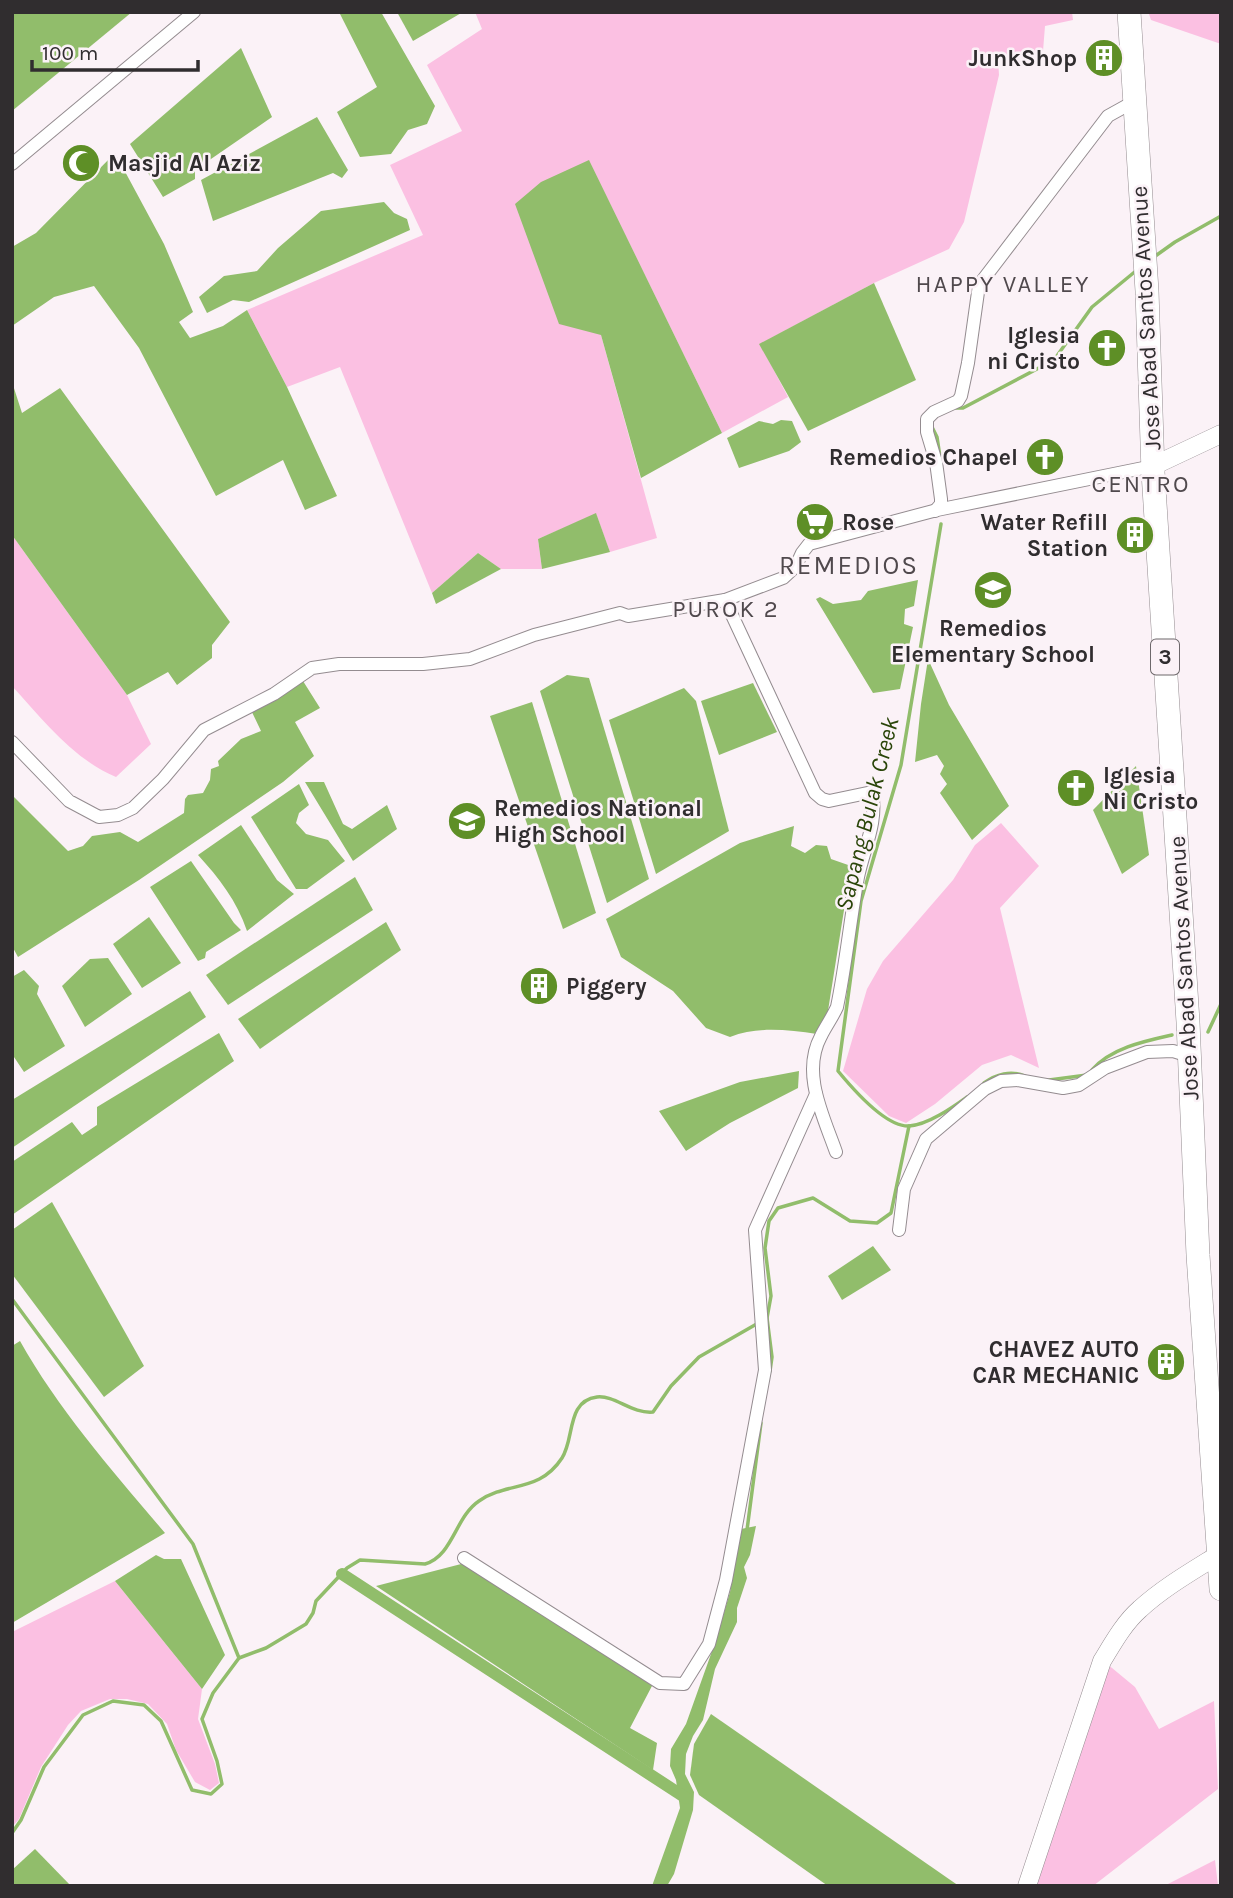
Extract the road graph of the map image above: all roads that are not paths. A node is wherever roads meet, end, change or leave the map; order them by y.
1 (194, 12) edge
2 (1129, 12) edge
3 (1135, 101) junction
4 (12, 164) edge
5 (1221, 435) edge
6 (1153, 466) junction
7 (935, 511) junction
8 (724, 600) junction
9 (12, 742) edge
10 (1189, 1056) junction
11 (816, 1094) junction
12 (835, 1152) dead end
13 (899, 1230) dead end
14 (1220, 1553) edge
15 (464, 1558) dead end
16 (1221, 1588) edge
17 (1027, 1886) edge

1 - 4 street
2 - 3 highway, Jose Abad Santos Avenue / 3
3 - 6 highway, Jose Abad Santos Avenue / 3
3 - 7 street
5 - 6 street
6 - 7 street
6 - 10 highway, Jose Abad Santos Avenue / 3
7 - 8 street
8 - 9 street
8 - 11 street
10 - 13 street
10 - 14 highway, Jose Abad Santos Avenue / 3
11 - 12 street
11 - 15 street
14 - 16 highway, Jose Abad Santos Avenue / 3
14 - 17 street

